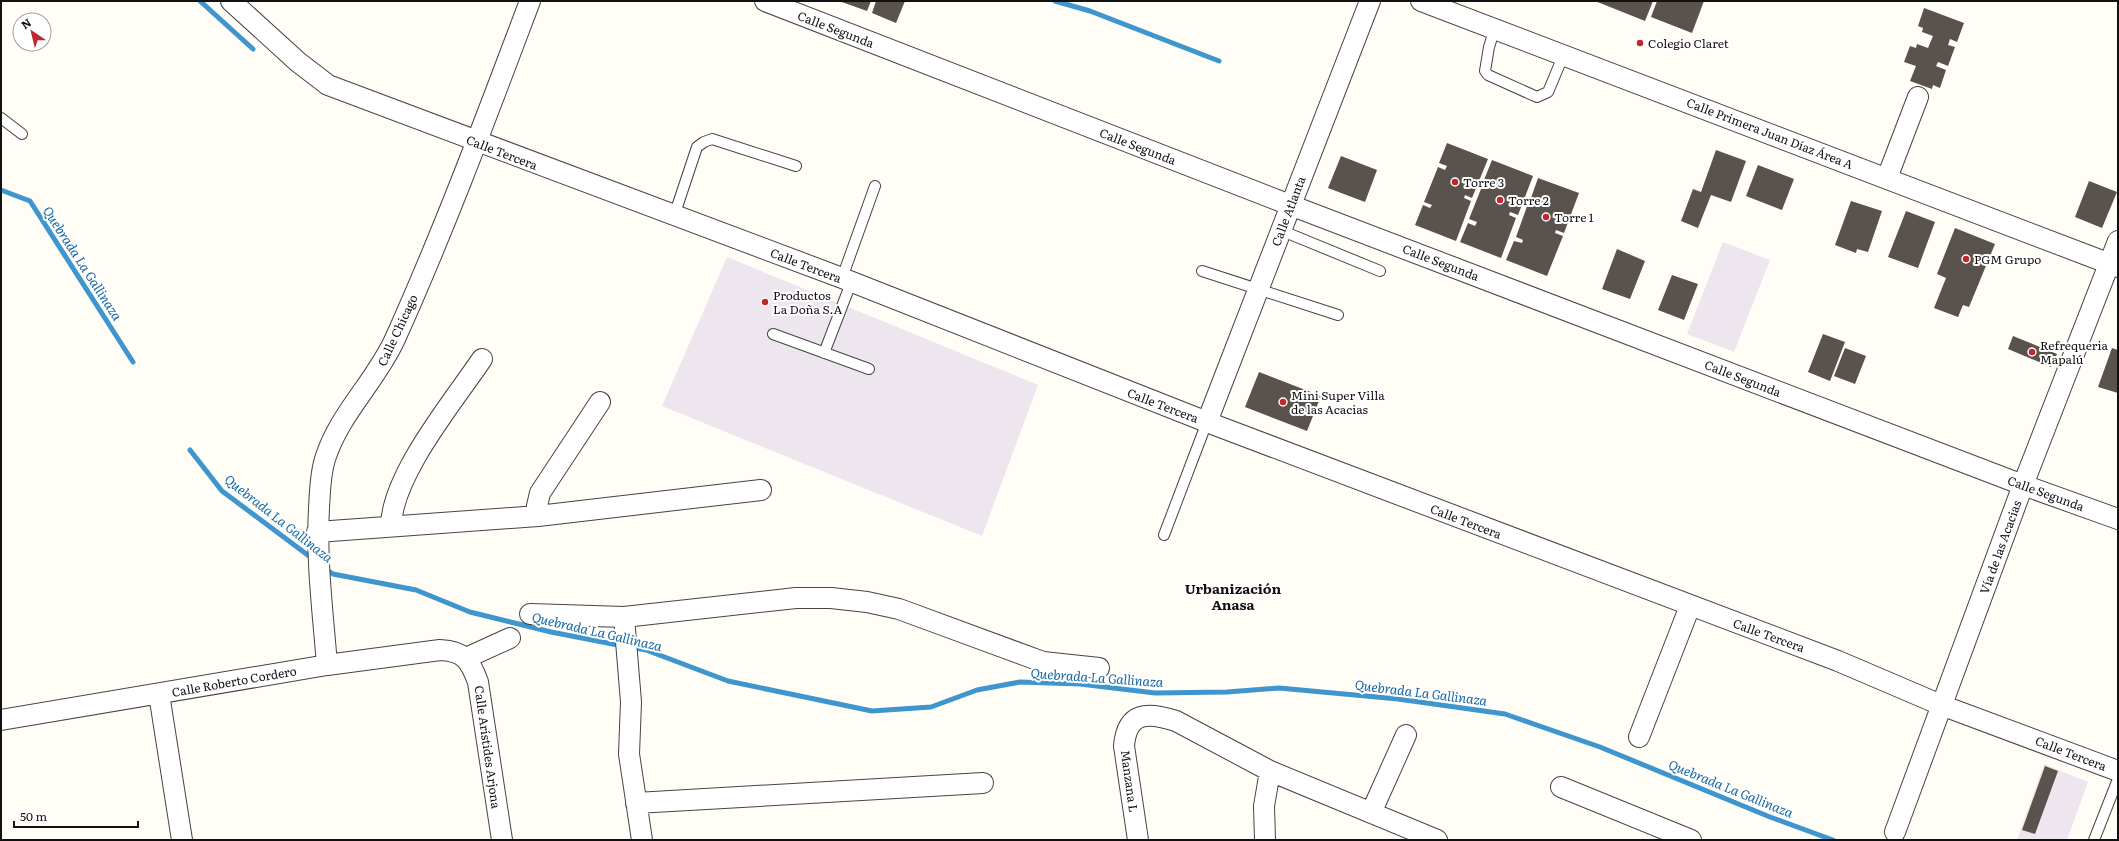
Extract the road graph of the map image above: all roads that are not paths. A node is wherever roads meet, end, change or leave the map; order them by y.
1 (231, 1) edge
2 (530, 1) edge
3 (765, 1) edge
4 (1370, 1) edge
5 (1421, 1) edge
6 (1495, 28) junction
7 (1564, 54) junction
8 (1918, 97) dead end
9 (1, 118) edge
10 (22, 134) dead end
11 (477, 142) junction
12 (796, 166) dead end
13 (1887, 178) junction
14 (875, 186) dead end
15 (1290, 205) junction
16 (674, 216) junction
17 (1280, 230) junction
18 (2118, 241) edge
19 (2114, 265) edge
20 (1202, 271) dead end
21 (1380, 271) dead end
22 (847, 280) junction
23 (1257, 290) junction
24 (1338, 315) dead end
25 (773, 334) dead end
26 (824, 353) junction
27 (482, 359) dead end
28 (869, 369) dead end
29 (600, 402) dead end
30 (1207, 422) junction
31 (2023, 485) junction
32 (761, 490) dead end
33 (538, 516) junction
34 (2118, 519) edge
35 (390, 526) junction
36 (1164, 535) dead end
37 (317, 537) junction
38 (1690, 606) junction
39 (530, 614) dead end
40 (625, 625) junction
41 (510, 638) dead end
42 (466, 658) junction
43 (327, 665) junction
44 (1099, 668) dead end
45 (159, 694) junction
46 (1941, 705) junction
47 (1, 720) edge
48 (1406, 735) dead end
49 (1639, 737) dead end
50 (1270, 771) junction
51 (2118, 771) edge
52 (2118, 779) edge
53 (983, 783) dead end
54 (1561, 787) dead end
55 (636, 803) junction
56 (1371, 813) junction
57 (1895, 832) dead end
58 (182, 840) edge
59 (502, 840) edge
60 (642, 840) edge
61 (1138, 840) edge
62 (1265, 840) edge
63 (1437, 840) edge
64 (1691, 840) edge
65 (2094, 840) edge

1 - 11 street, Calle Tercera
2 - 11 street, Calle Chicago
3 - 15 street, Calle Segunda
4 - 15 street, Calle Atlanta
5 - 6 street, Calle Primera Juan Díaz Área A
6 - 7 street, Calle Primera Juan Díaz Área A
6 - 7 lane
7 - 13 street, Calle Primera Juan Díaz Área A
8 - 13 street
9 - 10 lane
11 - 16 street, Calle Tercera
11 - 37 street, Calle Chicago
12 - 16 lane
13 - 19 street, Calle Primera Juan Díaz Área A
14 - 22 lane
15 - 17 street, Calle Atlanta
15 - 31 street, Calle Segunda
16 - 22 street, Calle Tercera
17 - 21 lane
17 - 23 street, Calle Atlanta
18 - 19 street, Vía de las Acacias
19 - 31 street, Vía de las Acacias
20 - 23 lane
22 - 26 lane
22 - 30 street, Calle Tercera
23 - 24 lane
23 - 30 street, Calle Atlanta
25 - 26 lane
26 - 28 lane
27 - 35 street
29 - 33 street
30 - 36 lane
30 - 38 street, Calle Tercera
31 - 34 street, Calle Segunda
31 - 46 street, Vía de las Acacias
32 - 33 street
33 - 35 street
35 - 37 street
37 - 43 street, Calle Chicago
38 - 46 street, Calle Tercera
38 - 49 street
39 - 40 street
40 - 44 street
40 - 55 street
41 - 42 street
42 - 43 street, Calle Roberto Cordero
42 - 59 street, Calle Arístides Arjona
43 - 45 street, Calle Roberto Cordero
45 - 47 street, Calle Roberto Cordero
45 - 58 street
46 - 51 street, Calle Tercera
46 - 57 street, Vía de las Acacias
48 - 56 street
50 - 56 street
50 - 61 street, Manzana L
50 - 62 street
52 - 65 lane
53 - 55 street
54 - 64 street
55 - 60 street
56 - 63 street

